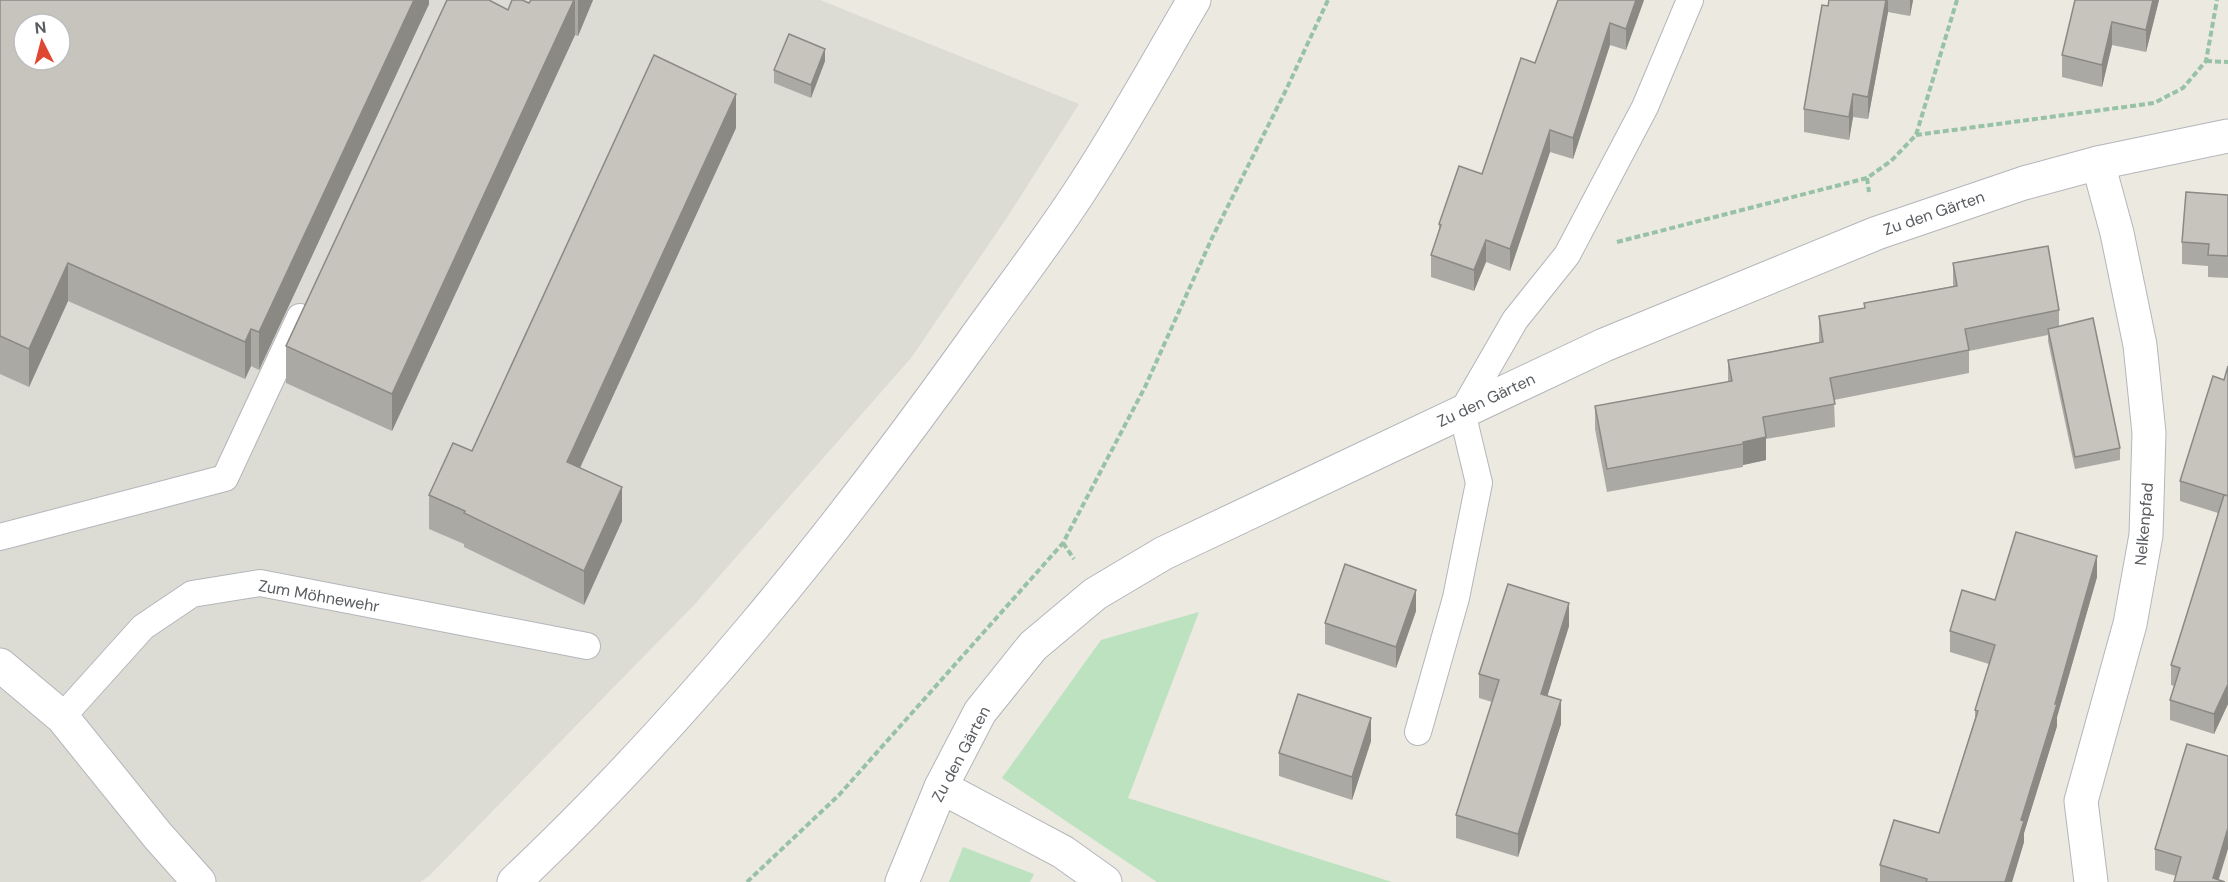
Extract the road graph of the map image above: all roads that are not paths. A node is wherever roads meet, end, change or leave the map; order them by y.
1 (1194, 0) edge
2 (1690, 0) edge
3 (2228, 136) edge
4 (2098, 163) junction
5 (310, 295) edge
6 (1462, 412) junction
7 (0, 537) edge
8 (587, 646) dead end
9 (0, 665) edge
10 (62, 717) junction
11 (1419, 732) dead end
12 (941, 787) junction
13 (199, 882) edge
14 (514, 882) edge
15 (902, 882) edge
16 (1105, 882) edge
17 (2091, 882) edge

1 - 14 street
2 - 6 lane
3 - 4 street, Zu den Gärten
4 - 6 street, Zu den Gärten
4 - 17 street, Nelkenpfad
5 - 7 lane
6 - 11 lane
6 - 12 street, Zu den Gärten
8 - 10 lane, Zum Möhnewehr
9 - 10 street
10 - 13 street
12 - 15 street, Zu den Gärten
12 - 16 street

